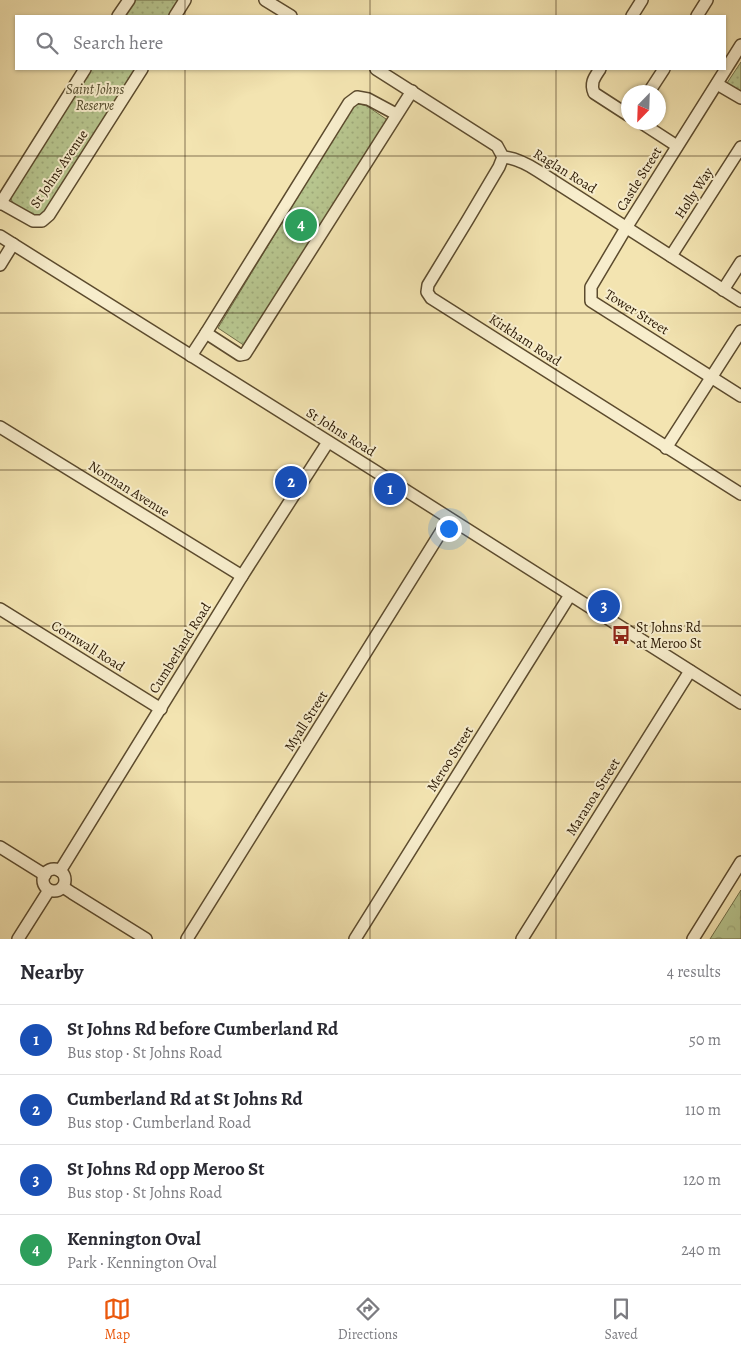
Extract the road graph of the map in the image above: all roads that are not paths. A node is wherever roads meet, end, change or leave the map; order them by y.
1 (128, 0) edge
2 (185, 0) edge
3 (265, 0) edge
4 (642, 0) edge
5 (707, 0) edge
6 (119, 15) edge
7 (176, 15) edge
8 (289, 15) edge
9 (633, 15) edge
10 (698, 15) edge
11 (741, 45) edge
12 (726, 69) edge
13 (84, 70) edge
14 (141, 70) edge
15 (378, 70) edge
16 (599, 70) edge
17 (663, 70) edge
18 (726, 70) edge
19 (717, 84) junction
20 (654, 85) edge
21 (412, 91) junction
22 (741, 98) edge
23 (621, 110) edge
24 (396, 114) junction
25 (652, 130) edge
26 (677, 146) junction
27 (741, 147) edge
28 (503, 157) junction
29 (1, 203) edge
30 (626, 228) junction
31 (0, 236) edge
32 (13, 244) junction
33 (672, 256) junction
34 (741, 262) edge
35 (0, 265) edge
36 (723, 290) junction
37 (741, 301) edge
38 (741, 331) edge
39 (206, 333) junction
40 (191, 356) junction
41 (712, 377) junction
42 (741, 396) edge
43 (0, 427) edge
44 (328, 442) junction
45 (666, 448) junction
46 (741, 494) edge
47 (450, 519) junction
48 (242, 576) junction
49 (570, 595) junction
50 (0, 609) edge
51 (690, 671) junction
52 (741, 703) edge
53 (160, 709) junction
54 (0, 847) edge
55 (741, 862) edge
56 (60, 871) junction
57 (45, 875) junction
58 (64, 887) junction
59 (49, 890) junction
60 (140, 937) edge
61 (18, 939) edge
62 (187, 939) edge
63 (354, 939) edge
64 (522, 939) edge
65 (693, 939) edge

1 - 6 street
2 - 7 street
3 - 8 street
4 - 9 street
5 - 10 street
11 - 12 street, Castle Street
13 - 29 street, St Johns Avenue
14 - 29 street, St Johns Avenue
15 - 21 street, Raglan Road
16 - 23 street
17 - 20 street
18 - 19 street, Castle Street
19 - 22 street
19 - 26 street, Castle Street
21 - 24 street
21 - 28 street, Raglan Road
24 - 39 street
24 - 39 street
25 - 26 street
26 - 30 street, Castle Street
27 - 33 street, Holly Way
28 - 30 street, Raglan Road
28 - 45 street, Kirkham Road
30 - 33 street, Raglan Road
30 - 41 street, Tower Street
31 - 32 street, St Johns Road
32 - 35 street
32 - 40 street, St Johns Road
33 - 36 street, Raglan Road
34 - 36 street
36 - 37 street, Raglan Road
38 - 41 street
39 - 40 street
40 - 44 street, St Johns Road
41 - 42 street
41 - 45 street
43 - 48 street, Norman Avenue
44 - 47 street, St Johns Road
44 - 48 street, Cumberland Road
45 - 46 street, Kirkham Road
47 - 49 street, St Johns Road
47 - 62 street, Myall Street
48 - 53 street, Cumberland Road
49 - 51 street, St Johns Road
49 - 63 street, Meroo Street
50 - 53 street, Cornwall Road
51 - 52 street, St Johns Road
51 - 64 street, Maranoa Street
53 - 56 street, Cumberland Road
54 - 57 street
55 - 65 street
56 - 57 street
56 - 58 street
57 - 59 street
58 - 59 street
58 - 60 street
59 - 61 street

